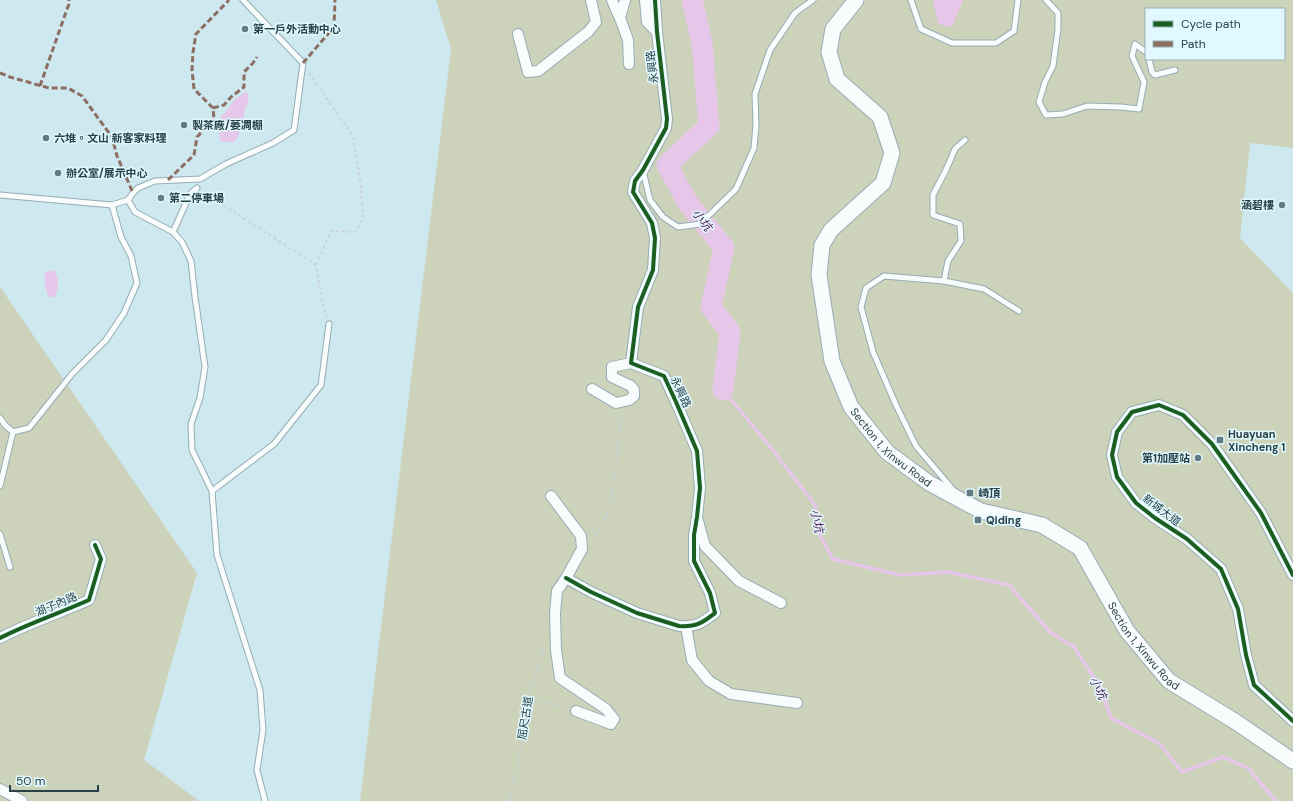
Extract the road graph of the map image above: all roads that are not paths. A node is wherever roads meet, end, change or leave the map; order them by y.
1 (243, 0) edge
2 (591, 0) edge
3 (612, 0) edge
4 (625, 0) edge
5 (645, 0) edge
6 (655, 0) edge
7 (813, 0) edge
8 (856, 0) edge
9 (911, 0) edge
10 (1018, 0) edge
11 (1046, 0) edge
12 (620, 18) junction
13 (657, 32) junction
14 (518, 34) dead end
15 (1145, 51) edge
16 (1149, 60) edge
17 (628, 64) dead end
18 (1175, 70) dead end
19 (965, 140) dead end
20 (643, 170) junction
21 (197, 188) road end
22 (0, 195) edge
23 (128, 200) junction
24 (112, 205) junction
25 (173, 232) junction
26 (944, 281) junction
27 (1019, 311) dead end
28 (329, 324) road end
29 (631, 363) junction
30 (592, 389) dead end
31 (0, 418) edge
32 (13, 432) junction
33 (0, 486) edge
34 (212, 491) junction
35 (552, 496) dead end
36 (959, 499) junction
37 (697, 517) junction
38 (0, 534) edge
39 (95, 545) dead end
40 (10, 567) dead end
41 (1292, 575) edge
42 (566, 578) junction
43 (781, 603) dead end
44 (686, 626) junction
45 (0, 638) edge
46 (797, 703) dead end
47 (576, 711) road end
48 (1293, 721) edge
49 (1293, 761) edge
50 (0, 789) edge
51 (22, 801) edge
52 (265, 801) edge

1 - 23 lane
2 - 14 street
3 - 12 street
4 - 12 street
5 - 13 street
6 - 13 street, 永興路
7 - 20 lane
8 - 36 main road, Section 1, Xinwu Road
9 - 10 lane
11 - 15 lane
12 - 17 street
13 - 20 street, 永興路
16 - 18 lane
19 - 26 lane
20 - 29 street, 永興路
21 - 25 lane
22 - 24 lane
23 - 24 lane
23 - 25 lane
24 - 32 lane
25 - 34 lane
26 - 27 lane
26 - 36 lane
28 - 34 lane
29 - 30 street
29 - 37 street, 永興路
31 - 32 lane
32 - 33 lane
34 - 52 lane
35 - 42 street
36 - 49 main road, Section 1, Xinwu Road
37 - 43 street
37 - 44 street, 永興路
38 - 40 lane
39 - 45 street, 湖子內路
41 - 48 street, 新城大道
42 - 44 street, 永興路
42 - 47 street
44 - 46 street
50 - 51 street

